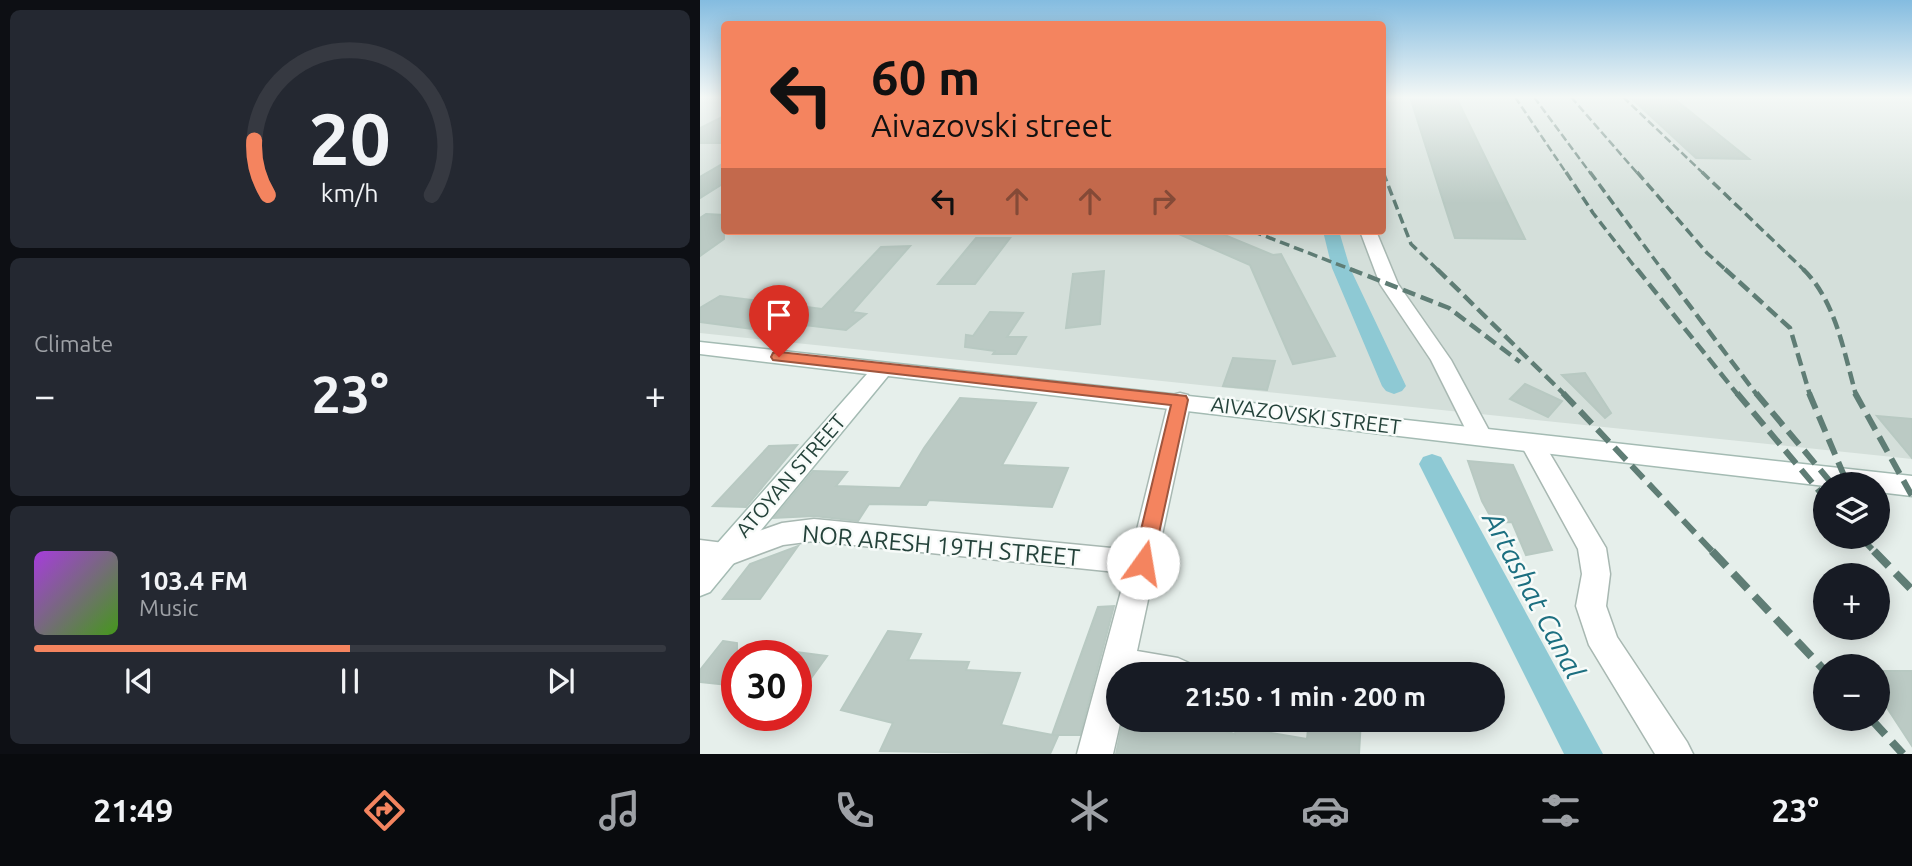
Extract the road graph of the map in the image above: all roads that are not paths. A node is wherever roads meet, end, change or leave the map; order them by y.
1 (1370, 235) edge
2 (700, 348) edge
3 (883, 369) junction
4 (1180, 400) junction
5 (1480, 436) junction
6 (1532, 443) junction
7 (1912, 486) edge
8 (712, 554) edge
9 (1143, 563) junction
10 (700, 583) edge
11 (1119, 662) edge
12 (1106, 713) edge
13 (1095, 754) edge
14 (1675, 754) edge

1 - 5 main road
2 - 3 main road, AIVAZOVSKI STREET
3 - 4 main road, AIVAZOVSKI STREET
3 - 8 main road, ATOYAN STREET
4 - 5 main road, AIVAZOVSKI STREET
4 - 9 main road
5 - 6 main road, AIVAZOVSKI STREET
6 - 7 main road, AIVAZOVSKI STREET
6 - 14 main road
8 - 9 main road, NOR ARESH 19TH STREET
8 - 10 main road, ATOYAN STREET
9 - 11 main road
12 - 13 main road

